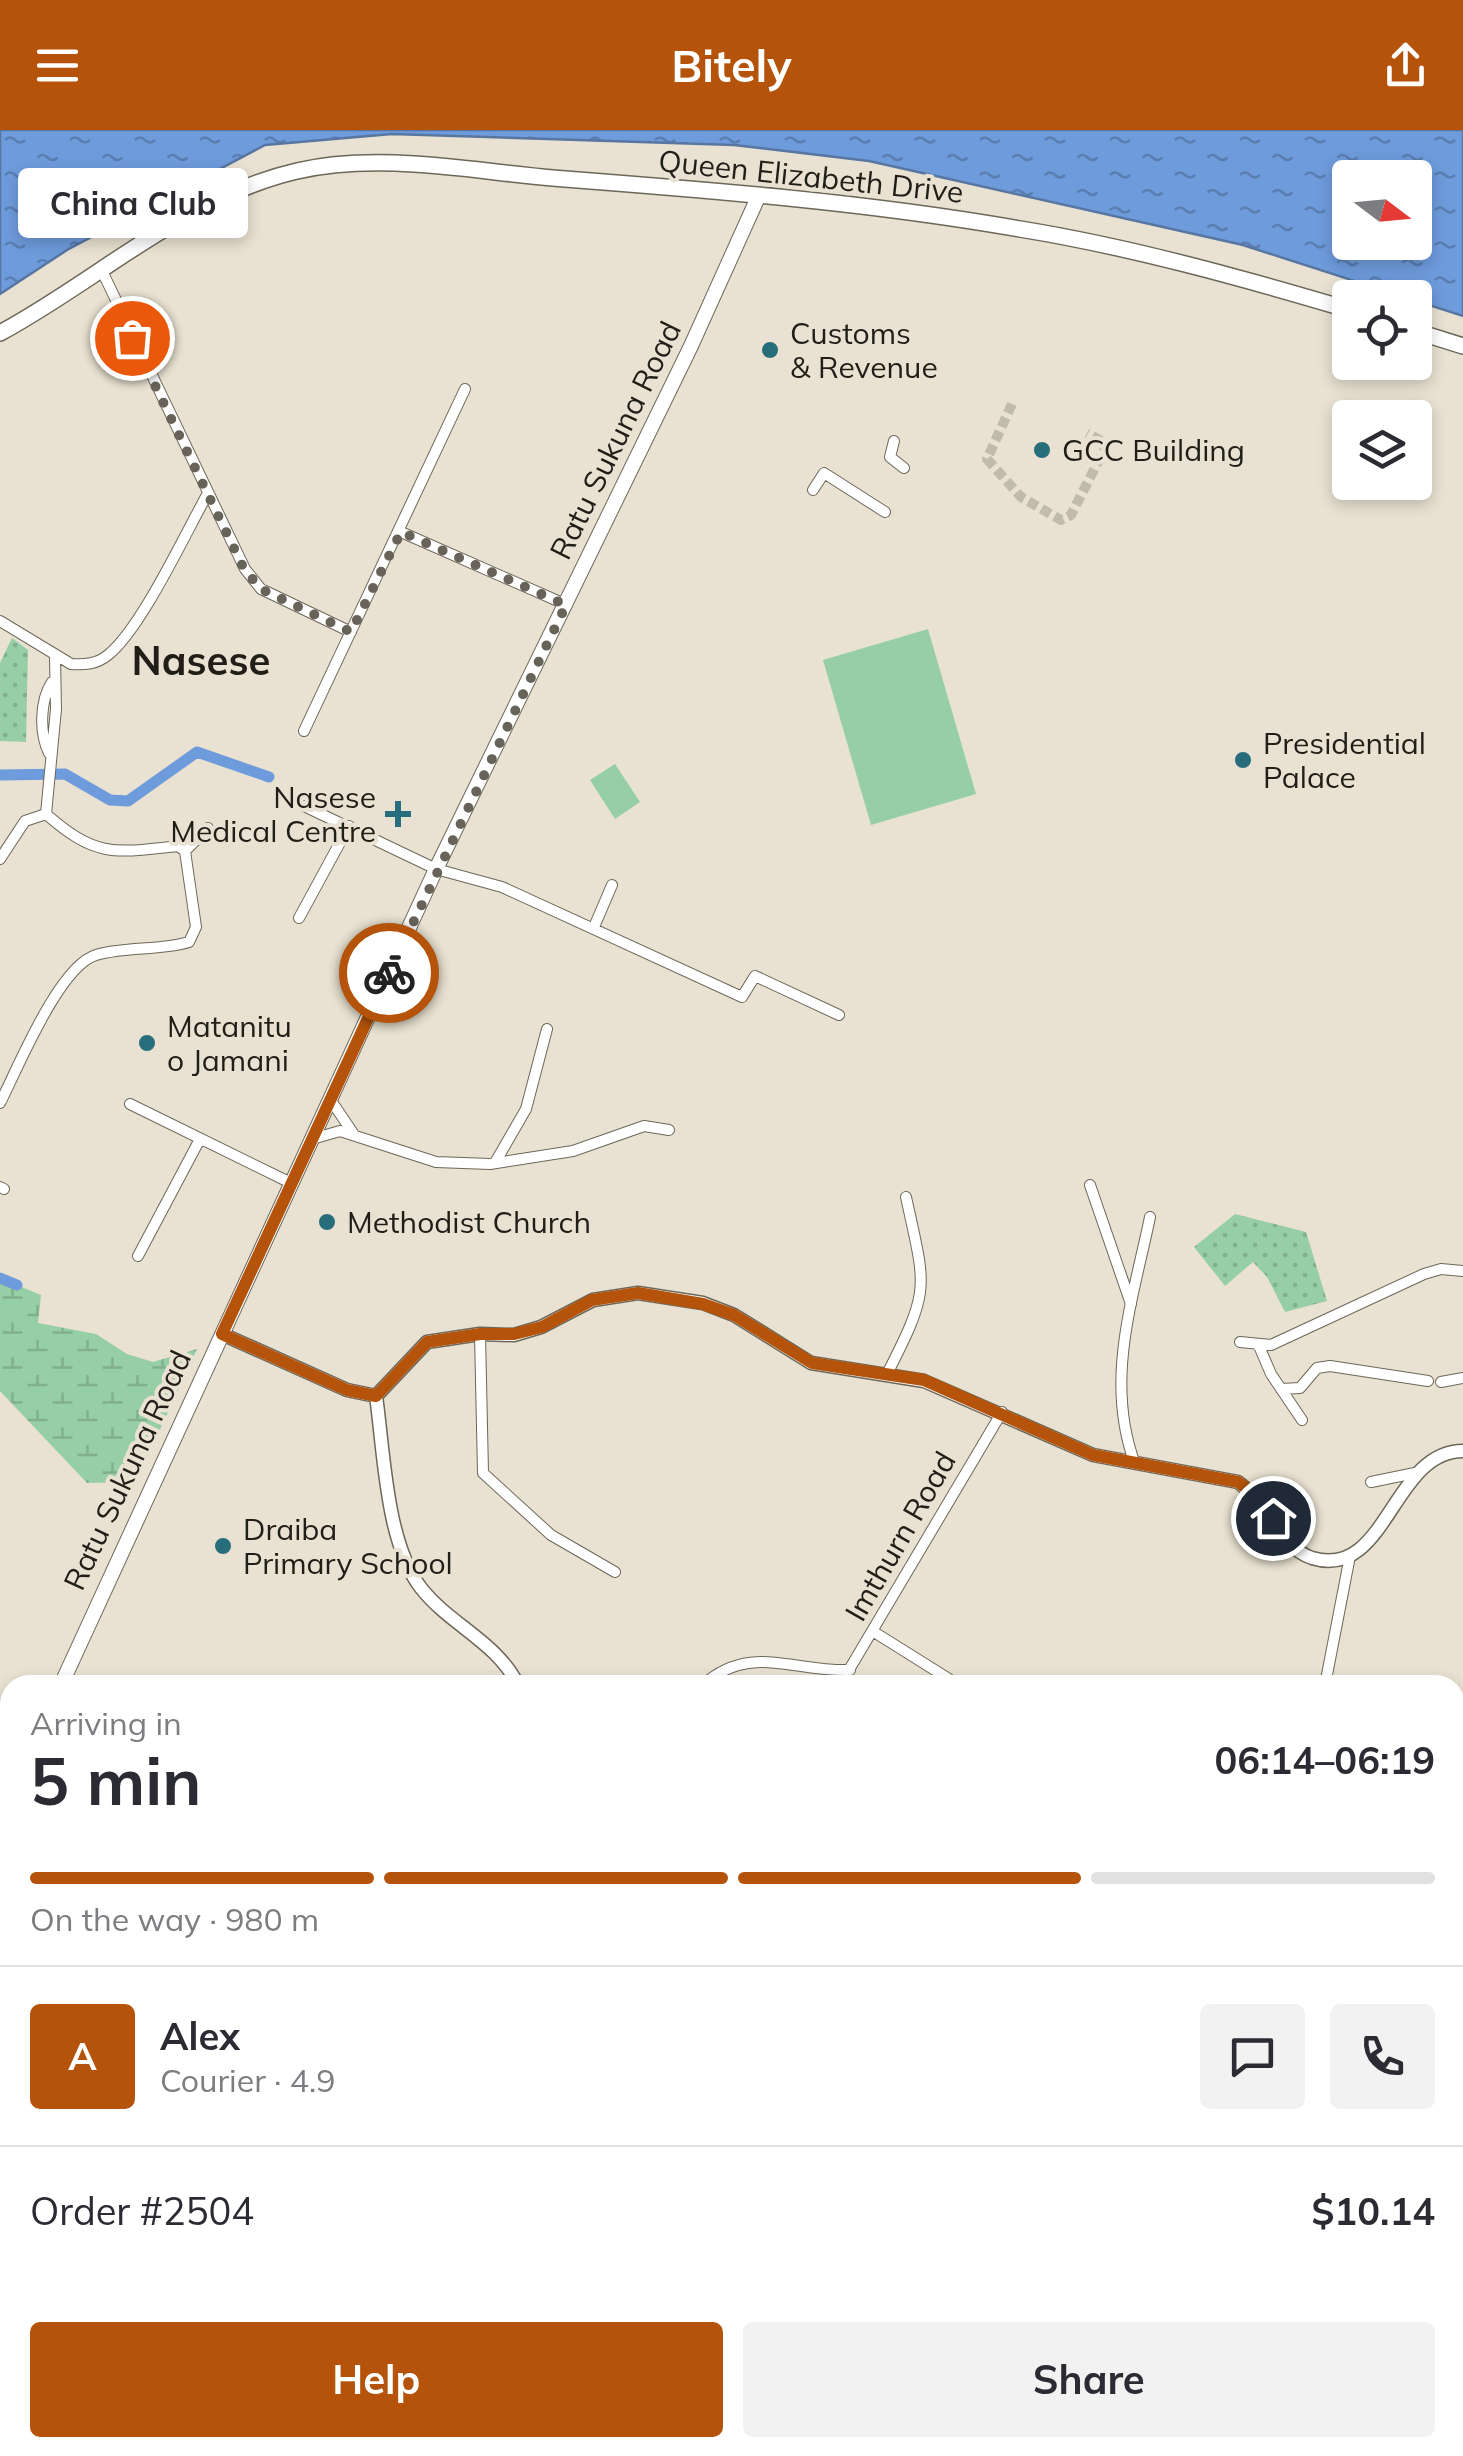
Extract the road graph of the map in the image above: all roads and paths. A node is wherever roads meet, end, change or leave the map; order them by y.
1 (760, 195) junction
2 (103, 273) junction
3 (1332, 305) edge
4 (0, 332) edge
5 (1432, 336) edge
6 (1463, 346) edge
7 (466, 389) dead end
8 (894, 442) dead end
9 (904, 468) dead end
10 (813, 490) dead end
11 (208, 495) junction
12 (884, 512) dead end
13 (401, 532) junction
14 (566, 605) junction
15 (0, 621) edge
16 (351, 632) junction
17 (55, 658) junction
18 (304, 731) dead end
19 (304, 806) dead end
20 (46, 814) junction
21 (349, 826) junction
22 (208, 828) dead end
23 (185, 850) junction
24 (0, 859) edge
25 (436, 869) junction
26 (612, 886) dead end
27 (299, 918) dead end
28 (594, 928) junction
29 (838, 1015) dead end
30 (548, 1029) dead end
31 (330, 1099) junction
32 (0, 1103) edge
33 (130, 1104) dead end
34 (669, 1130) dead end
35 (353, 1134) junction
36 (312, 1138) junction
37 (200, 1139) junction
38 (496, 1161) junction
39 (291, 1183) junction
40 (1090, 1185) dead end
41 (906, 1196) dead end
42 (1150, 1217) dead end
43 (138, 1256) dead end
44 (1463, 1271) edge
45 (1132, 1305) junction
46 (222, 1334) junction
47 (480, 1334) junction
48 (1240, 1342) dead end
49 (1259, 1346) junction
50 (887, 1374) junction
51 (1463, 1378) edge
52 (1428, 1381) dead end
53 (1441, 1382) dead end
54 (1281, 1389) junction
55 (376, 1396) junction
56 (1002, 1412) junction
57 (1302, 1420) dead end
58 (1463, 1450) edge
59 (1136, 1464) junction
60 (1415, 1473) junction
61 (1371, 1482) dead end
62 (1350, 1556) junction
63 (614, 1572) dead end
64 (874, 1632) junction
65 (850, 1670) junction
66 (66, 1675) edge
67 (513, 1675) edge
68 (717, 1675) edge
69 (847, 1675) edge
70 (944, 1675) edge
71 (1327, 1675) edge

1 - 2 main road, Queen Elizabeth Drive
1 - 3 main road, Queen Elizabeth Drive
1 - 14 main road, Ratu Sukuna Road
2 - 4 main road, Queen Elizabeth Drive
2 - 11 street
5 - 6 main road
7 - 13 street
8 - 9 street
10 - 12 street
11 - 16 street
11 - 17 street
13 - 14 street
13 - 16 street
14 - 25 main road, Ratu Sukuna Road
15 - 17 street
16 - 18 street
17 - 20 street
19 - 21 street
20 - 23 street
20 - 24 street
21 - 25 street
21 - 27 street
22 - 23 street
23 - 32 street
25 - 28 street
25 - 31 main road, Ratu Sukuna Road
26 - 28 street
28 - 29 street
30 - 38 street
31 - 35 street
31 - 36 main road, Ratu Sukuna Road
33 - 37 street
34 - 38 street
35 - 36 street
35 - 38 street
36 - 39 main road, Ratu Sukuna Road
37 - 39 street
37 - 43 street
39 - 46 main road, Ratu Sukuna Road
40 - 45 street
41 - 50 street
42 - 45 street
44 - 49 street
45 - 59 street
46 - 55 street
46 - 66 main road, Ratu Sukuna Road
47 - 50 street
47 - 55 street
47 - 63 street
48 - 49 street
49 - 54 street
50 - 56 street
51 - 53 street
52 - 54 street
54 - 57 street
55 - 67 street
56 - 59 street
56 - 64 street, Imthurn Road
58 - 60 street
59 - 62 street
60 - 61 street
60 - 62 street
62 - 71 street
64 - 65 street, Imthurn Road
64 - 70 street
65 - 68 street
65 - 69 street, Imthurn Road

